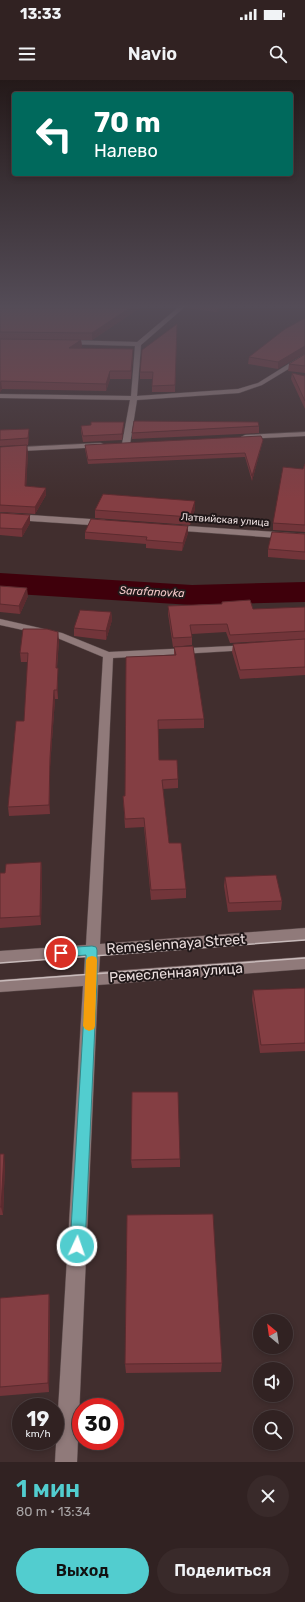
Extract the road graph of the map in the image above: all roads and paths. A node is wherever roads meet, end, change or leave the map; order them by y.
1 (136, 369) edge
2 (283, 369) edge
3 (0, 396) edge
4 (134, 398) junction
5 (305, 434) edge
6 (236, 438) edge
7 (137, 443) edge
8 (118, 444) junction
9 (0, 450) edge
10 (0, 516) edge
11 (117, 524) edge
12 (164, 527) edge
13 (305, 537) edge
14 (0, 622) edge
15 (258, 646) edge
16 (108, 655) junction
17 (305, 934) edge
18 (92, 950) junction
19 (0, 957) edge
20 (305, 963) edge
21 (92, 980) junction
22 (0, 986) edge
23 (66, 1462) edge

1 - 4 street
2 - 4 street
3 - 4 street
4 - 8 street
5 - 6 street
7 - 8 street
8 - 9 street
10 - 11 street
12 - 13 street, Латвийская улица
14 - 16 street
15 - 16 street
16 - 18 street
17 - 18 street, Remeslennaya Street
18 - 19 street, Remeslennaya Street
18 - 21 street
20 - 21 street, Ремесленная улица
21 - 22 street, Ремесленная улица
21 - 23 street

